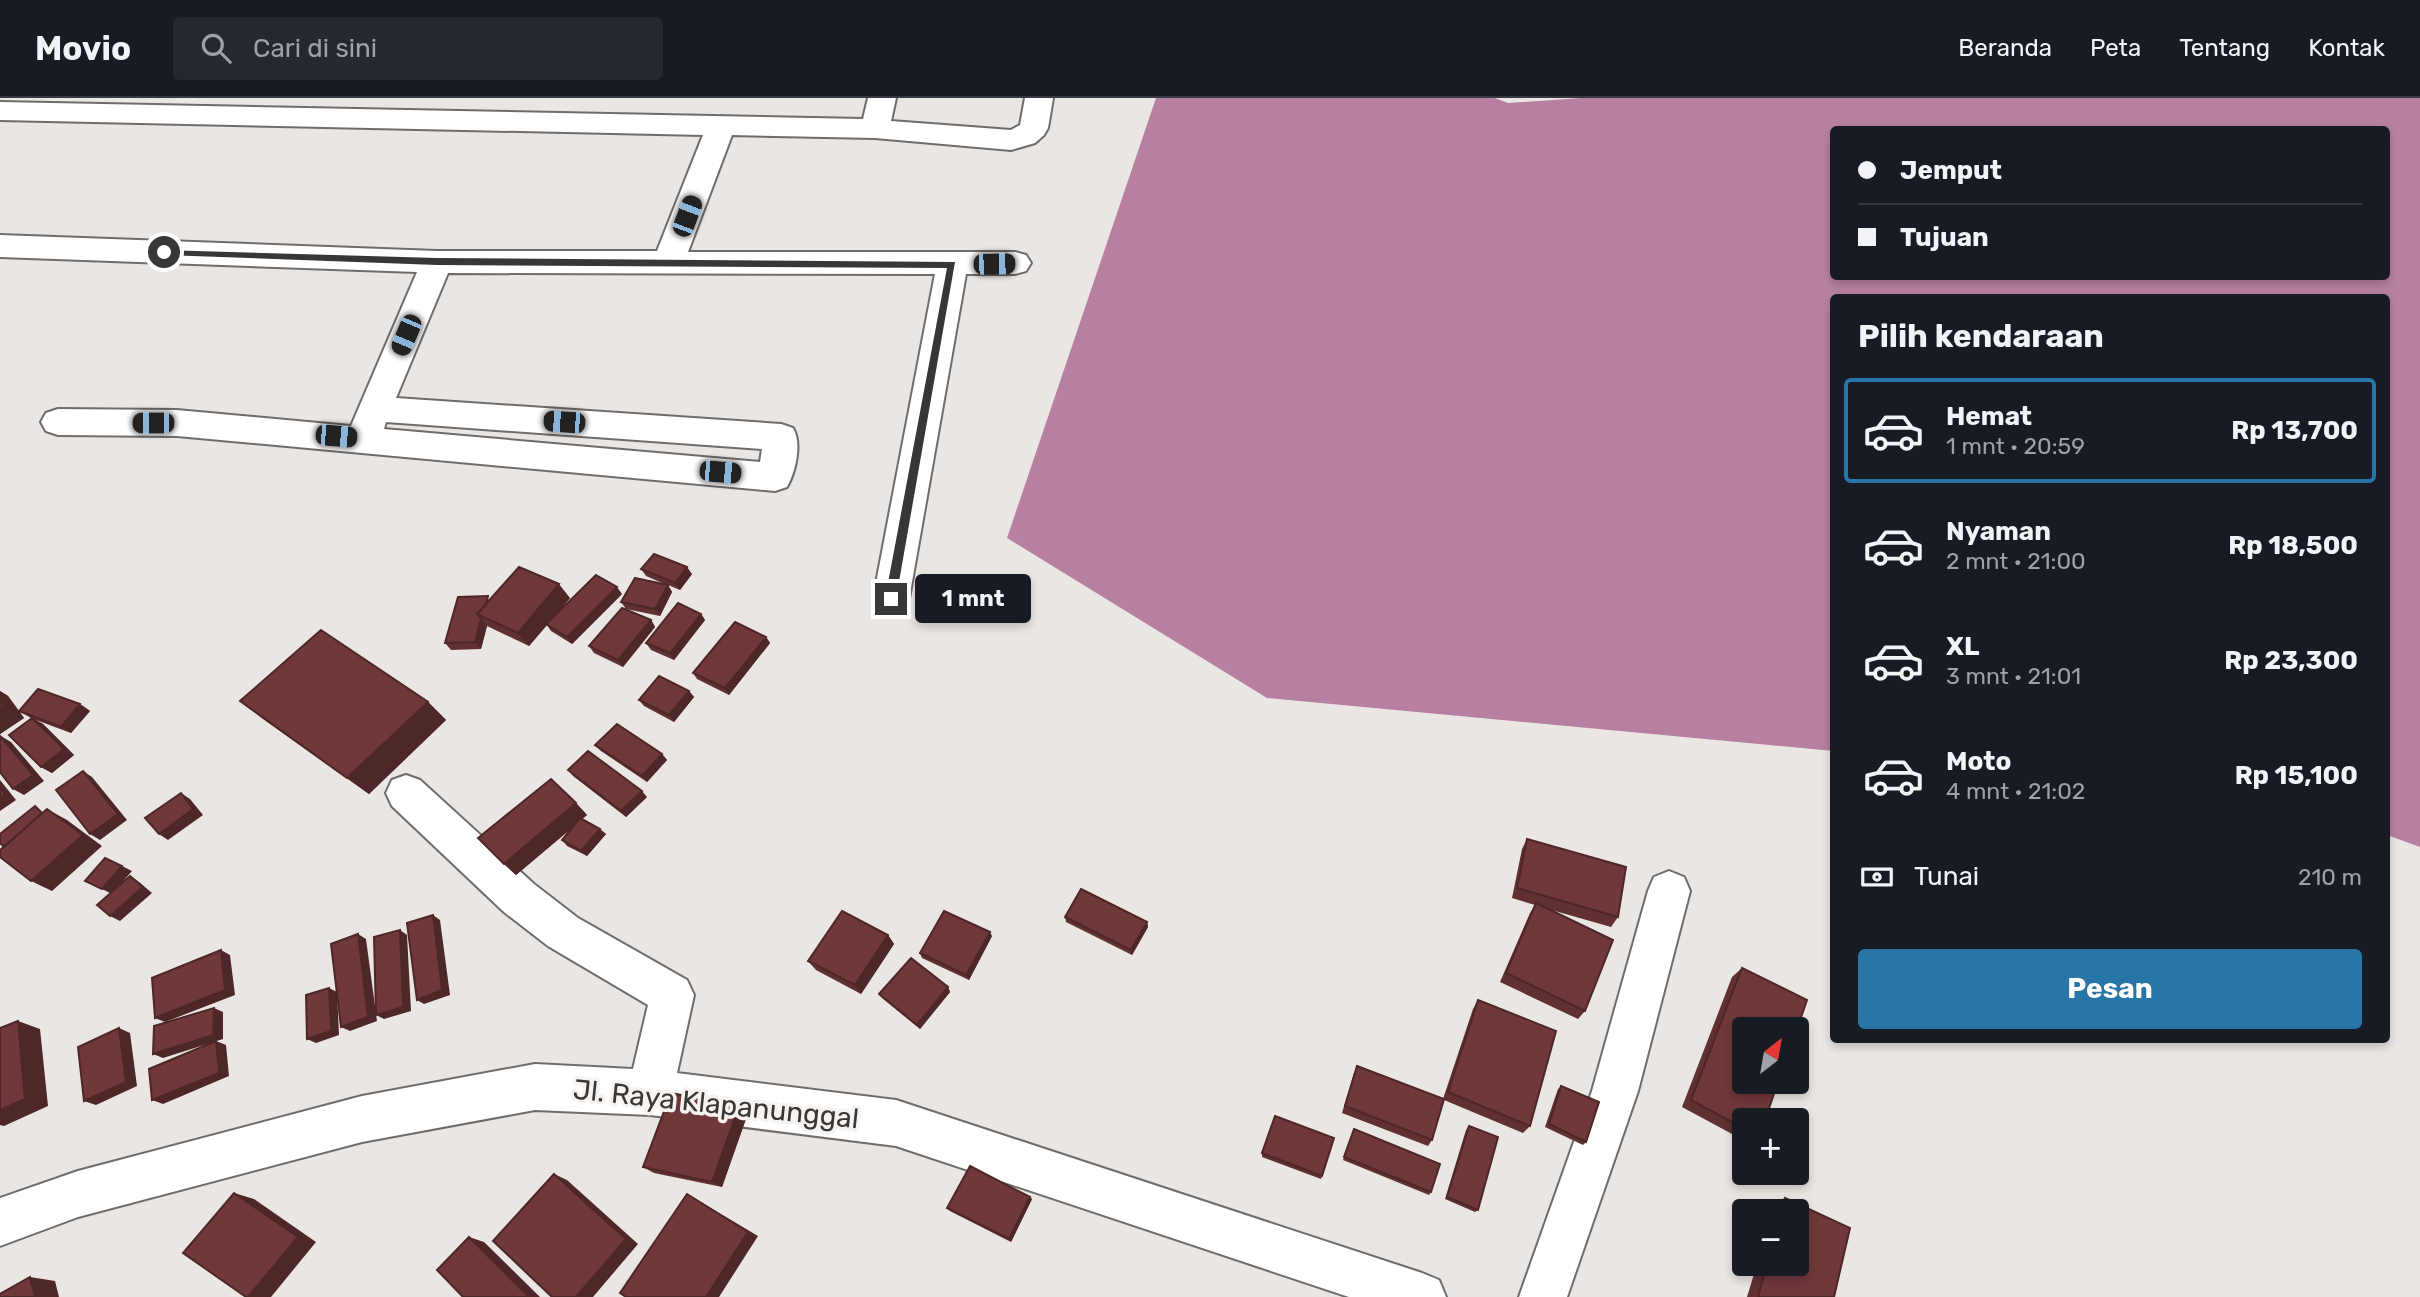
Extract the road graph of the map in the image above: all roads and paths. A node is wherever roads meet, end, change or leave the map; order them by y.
1 (659, 98) edge
2 (739, 98) edge
3 (882, 98) edge
4 (1039, 98) edge
5 (0, 111) edge
6 (646, 125) junction
7 (726, 127) junction
8 (876, 129) junction
9 (0, 246) edge
10 (669, 261) junction
11 (437, 262) junction
12 (1015, 263) dead end
13 (952, 265) junction
14 (58, 422) dead end
15 (369, 423) junction
16 (891, 599) dead end
17 (406, 793) dead end
18 (1669, 891) dead end
19 (650, 1092) junction
20 (0, 1222) edge
21 (1422, 1297) edge
22 (1543, 1297) edge

1 - 6 street
2 - 7 street
3 - 8 street
4 - 8 street
5 - 6 street
6 - 7 street
7 - 8 street
7 - 10 street
9 - 11 street
10 - 11 street
10 - 13 street
11 - 15 street
12 - 13 street
13 - 16 street
14 - 15 street
15 - 15 street
17 - 19 street
18 - 22 street
19 - 20 street, Jl. Raya Klapanunggal
19 - 21 street, Jl. Raya Klapanunggal

